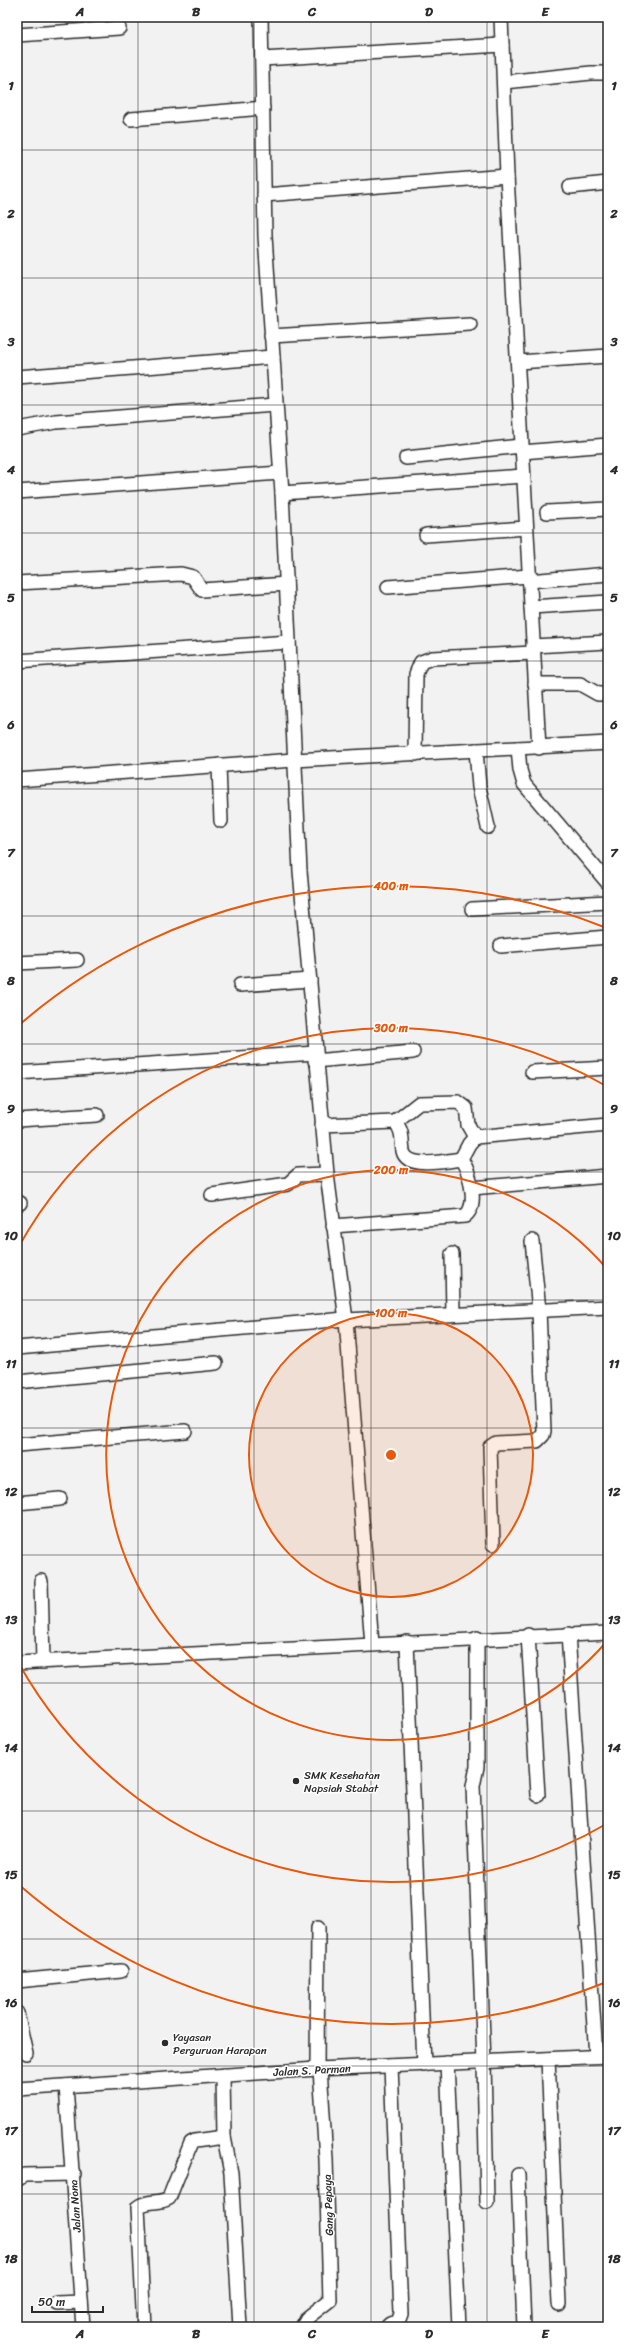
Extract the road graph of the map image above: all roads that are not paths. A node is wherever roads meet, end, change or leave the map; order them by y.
1 (261, 17) edge
2 (501, 17) edge
3 (119, 28) dead end
4 (17, 35) edge
5 (502, 44) junction
6 (262, 59) junction
7 (608, 73) edge
8 (504, 82) junction
9 (263, 108) junction
10 (131, 119) dead end
11 (507, 176) junction
12 (608, 183) edge
13 (570, 186) dead end
14 (264, 195) junction
15 (470, 324) dead end
16 (271, 336) junction
17 (608, 356) edge
18 (273, 357) junction
19 (518, 362) junction
20 (17, 377) edge
21 (275, 405) junction
22 (17, 429) edge
23 (608, 445) edge
24 (517, 448) junction
25 (406, 458) dead end
26 (280, 473) junction
27 (516, 477) junction
28 (17, 492) edge
29 (282, 494) junction
30 (608, 509) edge
31 (547, 512) dead end
32 (520, 529) junction
33 (426, 535) dead end
34 (608, 574) edge
35 (524, 578) junction
36 (17, 583) edge
37 (286, 584) junction
38 (388, 587) dead end
39 (608, 602) edge
40 (531, 607) junction
41 (289, 642) junction
42 (608, 642) edge
43 (533, 649) junction
44 (17, 661) edge
45 (535, 684) junction
46 (608, 694) edge
47 (608, 743) edge
48 (518, 748) junction
49 (539, 748) junction
50 (476, 750) junction
51 (416, 754) junction
52 (294, 760) junction
53 (219, 765) junction
54 (17, 780) edge
55 (221, 820) dead end
56 (488, 827) dead end
57 (608, 883) edge
58 (608, 902) edge
59 (472, 909) dead end
60 (608, 938) edge
61 (501, 946) dead end
62 (78, 960) dead end
63 (17, 964) edge
64 (310, 980) junction
65 (240, 985) dead end
66 (413, 1052) dead end
67 (315, 1057) junction
68 (608, 1068) edge
69 (532, 1072) dead end
70 (17, 1073) edge
71 (97, 1115) dead end
72 (17, 1120) edge
73 (396, 1122) junction
74 (322, 1125) junction
75 (608, 1125) edge
76 (475, 1137) junction
77 (461, 1159) junction
78 (327, 1174) junction
79 (608, 1176) edge
80 (472, 1188) junction
81 (212, 1195) dead end
82 (333, 1226) junction
83 (532, 1241) dead end
84 (452, 1254) dead end
85 (608, 1307) edge
86 (539, 1310) junction
87 (454, 1314) junction
88 (346, 1319) junction
89 (17, 1348) edge
90 (216, 1363) dead end
91 (17, 1382) edge
92 (184, 1431) dead end
93 (17, 1445) edge
94 (60, 1499) dead end
95 (17, 1503) edge
96 (493, 1544) dead end
97 (40, 1581) dead end
98 (608, 1633) edge
99 (568, 1634) junction
100 (528, 1635) junction
101 (477, 1638) junction
102 (407, 1642) junction
103 (372, 1644) junction
104 (43, 1662) junction
105 (17, 1663) edge
106 (538, 1795) dead end
107 (318, 1928) dead end
108 (121, 1971) dead end
109 (17, 1981) edge
110 (17, 2013) edge
111 (26, 2052) dead end
112 (602, 2056) edge
113 (548, 2059) junction
114 (484, 2062) junction
115 (447, 2063) junction
116 (424, 2065) junction
117 (391, 2066) junction
118 (319, 2069) junction
119 (223, 2075) junction
120 (66, 2086) junction
121 (17, 2089) edge
122 (224, 2137) junction
123 (74, 2174) junction
124 (518, 2175) dead end
125 (17, 2180) edge
126 (487, 2202) dead end
127 (82, 2302) junction
128 (57, 2303) dead end
129 (559, 2304) dead end
130 (83, 2327) edge
131 (144, 2327) edge
132 (240, 2327) edge
133 (302, 2327) edge
134 (387, 2327) edge
135 (459, 2327) edge
136 (524, 2327) edge

1 - 6 street
2 - 5 street
3 - 4 street
5 - 6 street
5 - 8 street
6 - 9 street
7 - 8 street
8 - 11 street
9 - 10 street
9 - 14 street
11 - 14 street
11 - 19 street
12 - 13 street
14 - 16 street
15 - 16 street
16 - 18 street
17 - 19 street
18 - 20 street
18 - 21 street
19 - 24 street
21 - 22 street
21 - 26 street
23 - 24 street
24 - 25 street
24 - 27 street
26 - 28 street
26 - 29 street
27 - 29 street
27 - 32 street
29 - 37 street
30 - 31 street
32 - 33 street
32 - 35 street
34 - 35 street
35 - 38 street
35 - 40 street
36 - 37 street
37 - 41 street
39 - 40 street
40 - 43 street
41 - 44 street
41 - 52 street
42 - 43 street
43 - 45 street
43 - 51 street
45 - 46 street
45 - 49 street
47 - 49 street
48 - 49 street
48 - 50 street
48 - 57 street
50 - 51 street
50 - 56 street
51 - 52 street
52 - 53 street
52 - 64 street
53 - 54 street
53 - 55 street
58 - 59 street
60 - 61 street
62 - 63 street
64 - 65 street
64 - 67 street
66 - 67 street
67 - 70 street
67 - 74 street
68 - 69 street
71 - 72 street
73 - 74 street
73 - 76 street
73 - 77 street
74 - 78 street
75 - 76 street
76 - 77 street
77 - 80 street
78 - 81 street
78 - 82 street
79 - 80 street
80 - 82 street
82 - 88 street
83 - 86 street
84 - 87 street
85 - 86 street
86 - 87 street
86 - 96 street
87 - 88 street
88 - 89 street
88 - 103 street
90 - 91 street
92 - 93 street
94 - 95 street
97 - 104 street
98 - 99 street
99 - 100 street
99 - 112 street
100 - 101 street
100 - 106 street
101 - 102 street
101 - 114 street
102 - 103 street
102 - 116 street
103 - 104 street
104 - 105 street
107 - 118 street
108 - 109 street
110 - 111 street
112 - 113 street, Jalan S. Parman
113 - 114 street, Jalan S. Parman
113 - 129 street
114 - 115 street, Jalan S. Parman
114 - 126 street
115 - 116 street, Jalan S. Parman
115 - 135 street
116 - 117 street, Jalan S. Parman
117 - 118 street, Jalan S. Parman
117 - 134 street
118 - 119 street, Jalan S. Parman
118 - 133 street, Gang Pepaya
119 - 120 street, Jalan S. Parman
119 - 122 street
120 - 121 street, Jalan S. Parman
120 - 123 street, Jalan Nona
122 - 131 street
122 - 132 street
123 - 125 street
123 - 127 street, Jalan Nona
124 - 136 street
127 - 128 street
127 - 130 street, Jalan Nona

